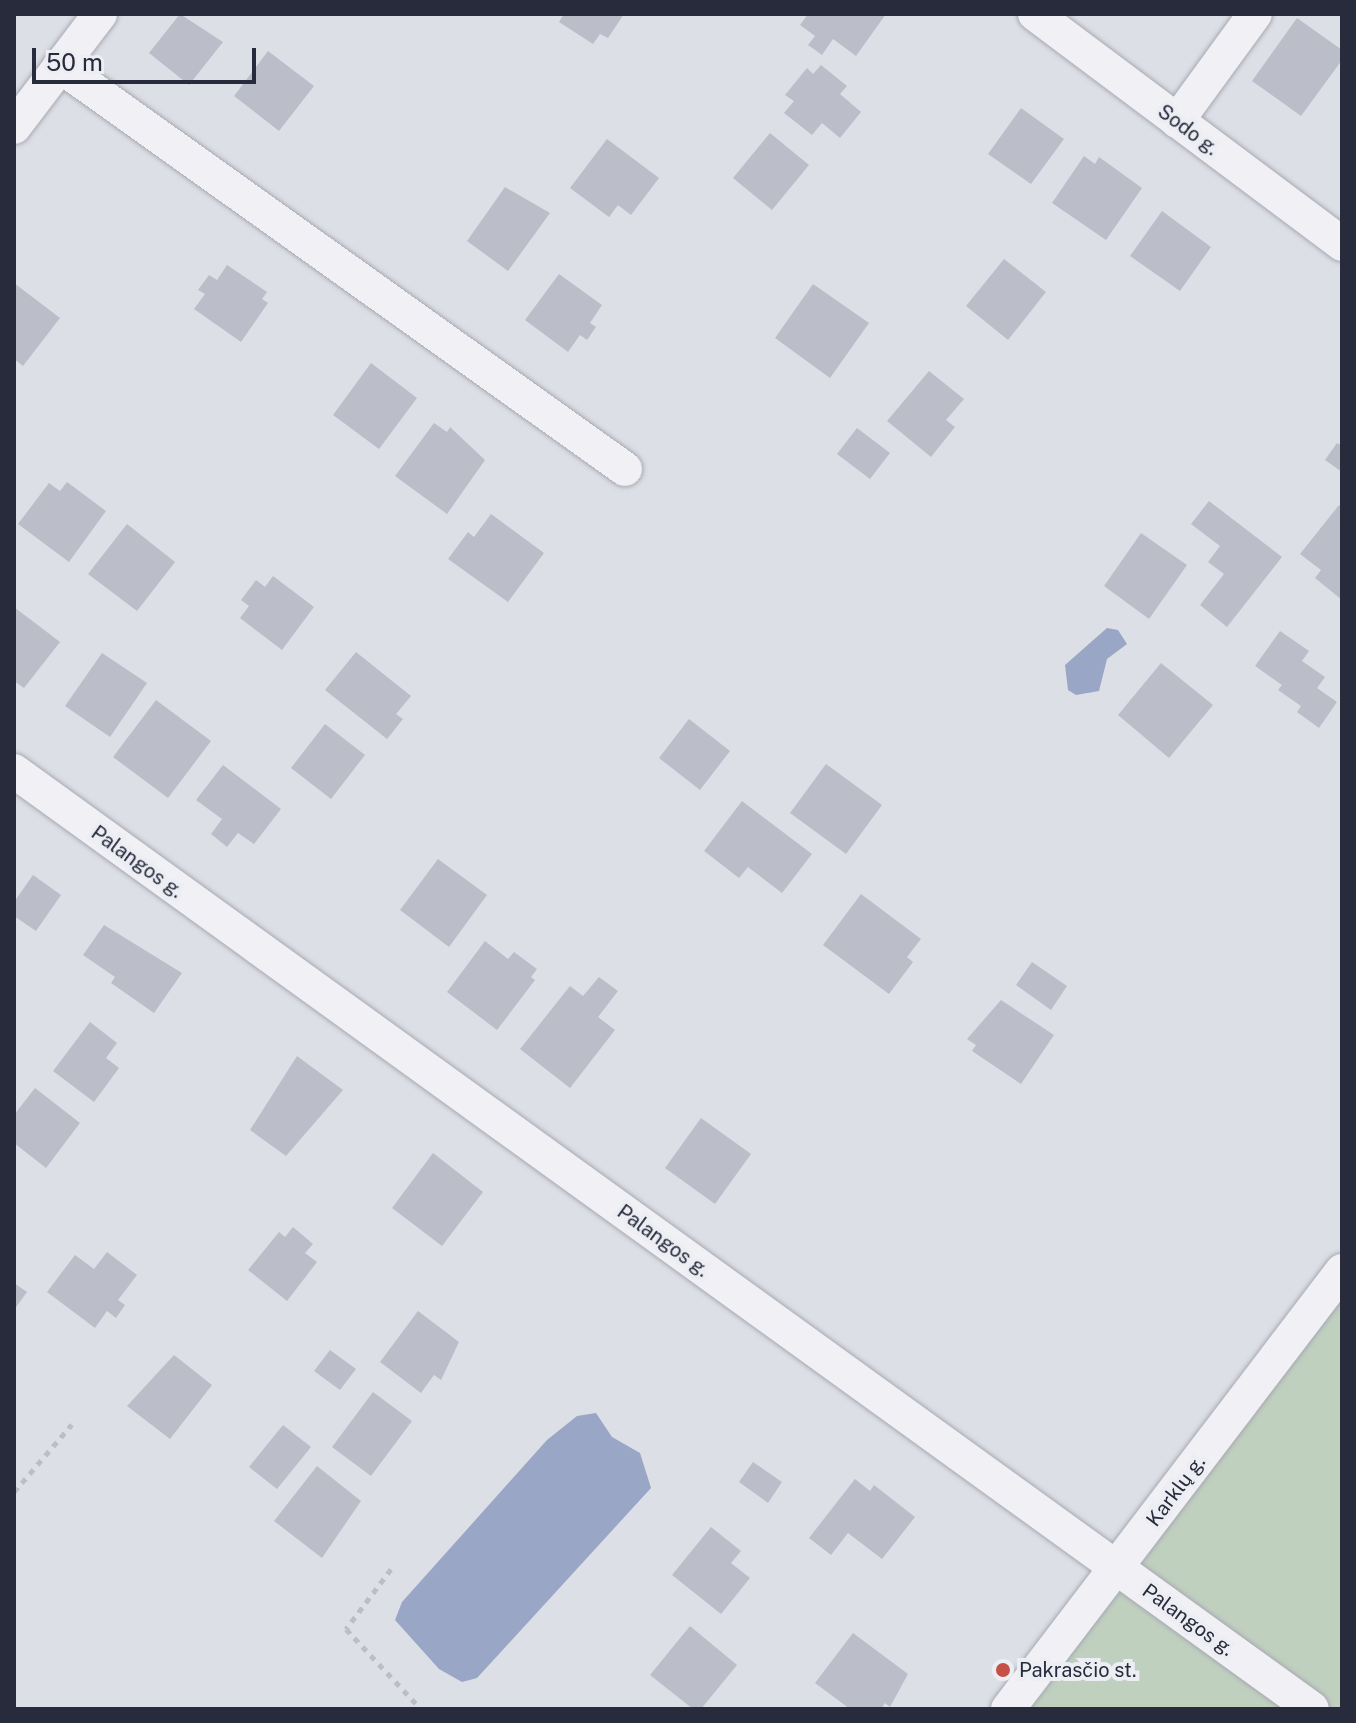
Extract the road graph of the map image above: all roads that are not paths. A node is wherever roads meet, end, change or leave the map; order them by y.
1 (100, 14) edge
2 (1035, 14) edge
3 (1255, 14) edge
4 (60, 66) junction
5 (1177, 121) junction
6 (14, 127) edge
7 (1342, 244) edge
8 (625, 469) dead end
9 (14, 771) edge
10 (1342, 1271) edge
11 (1117, 1569) junction
12 (1008, 1709) edge
13 (1312, 1709) edge

1 - 4 street
2 - 5 street, Sodo g.
3 - 5 street
4 - 6 street
4 - 8 street
5 - 7 street, Sodo g.
9 - 11 street, Palangos g.
10 - 11 street, Karklų g.
11 - 12 street, Karklų g.
11 - 13 street, Palangos g.

